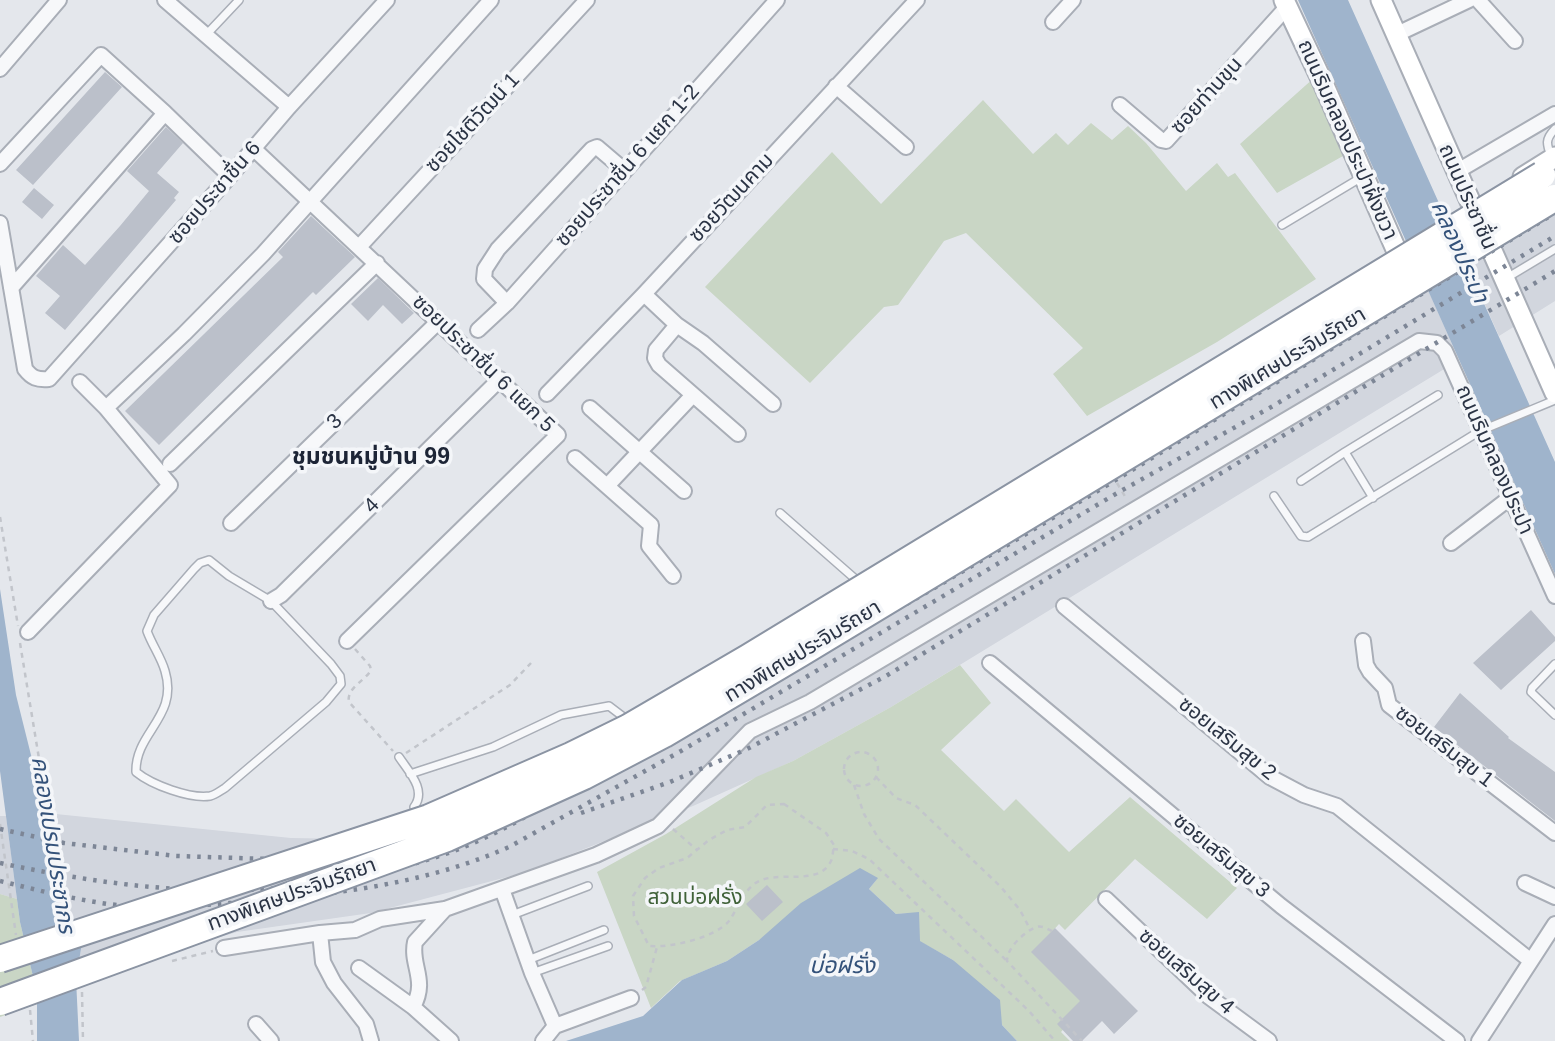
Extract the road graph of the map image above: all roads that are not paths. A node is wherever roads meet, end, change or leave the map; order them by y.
1 (59, 0) edge
2 (165, 0) edge
3 (239, 0) edge
4 (491, 0) edge
5 (587, 0) edge
6 (917, 0) edge
7 (1073, 0) edge
8 (1381, 0) edge
9 (1469, 0) edge
10 (1479, 0) edge
11 (772, 2) edge
12 (380, 3) edge
13 (1285, 3) edge
14 (1053, 22) dead end
15 (206, 35) junction
16 (1395, 35) junction
17 (1515, 41) dead end
18 (0, 69) edge
19 (836, 86) junction
20 (1121, 105) dead end
21 (289, 107) junction
22 (165, 113) junction
23 (1555, 114) edge
24 (1555, 129) edge
25 (905, 147) dead end
26 (254, 149) junction
27 (0, 164) edge
28 (624, 170) junction
29 (1456, 172) junction
30 (1551, 172) edge
31 (230, 176) junction
32 (1363, 177) junction
33 (310, 201) junction
34 (1472, 207) junction
35 (0, 223) edge
36 (1282, 225) dead end
37 (359, 247) junction
38 (1555, 249) edge
39 (377, 263) junction
40 (1410, 280) joint
41 (1505, 280) junction
42 (11, 288) junction
43 (644, 294) junction
44 (507, 303) junction
45 (439, 321) junction
46 (677, 325) junction
47 (478, 330) dead end
48 (1552, 378) edge
49 (500, 379) junction
50 (80, 382) dead end
51 (547, 394) dead end
52 (693, 395) junction
53 (1438, 395) dead end
54 (1555, 400) edge
55 (773, 404) dead end
56 (106, 408) junction
57 (590, 408) dead end
58 (1484, 429) junction
59 (738, 434) dead end
60 (640, 452) junction
61 (1345, 452) junction
62 (575, 458) dead end
63 (170, 464) dead end
64 (1301, 481) dead end
65 (607, 486) junction
66 (684, 491) dead end
67 (1274, 496) dead end
68 (1373, 498) junction
69 (1511, 498) junction
70 (780, 513) dead end
71 (231, 523) dead end
72 (1451, 543) dead end
73 (673, 576) dead end
74 (1555, 596) edge
75 (271, 601) junction
76 (885, 606) junction
77 (1063, 606) dead end
78 (28, 632) dead end
79 (347, 641) road end
80 (1363, 641) dead end
81 (990, 663) dead end
82 (1555, 664) edge
83 (1555, 715) edge
84 (657, 744) junction
85 (399, 757) road end
86 (410, 774) junction
87 (1555, 833) edge
88 (1525, 883) dead end
89 (588, 886) dead end
90 (502, 889) junction
91 (1555, 897) edge
92 (1106, 900) dead end
93 (445, 909) junction
94 (512, 915) junction
95 (1555, 924) edge
96 (604, 930) dead end
97 (320, 933) junction
98 (608, 946) dead end
99 (224, 948) road end
100 (0, 959) edge
101 (1531, 961) junction
102 (530, 966) junction
103 (359, 968) dead end
104 (631, 998) road end
105 (0, 1002) edge
106 (413, 1007) junction
107 (256, 1024) dead end
108 (555, 1026) junction
109 (271, 1041) edge
110 (371, 1041) edge
111 (451, 1041) edge
112 (543, 1041) edge
113 (1269, 1041) edge
114 (1457, 1041) edge
115 (1479, 1041) edge

1 - 18 street
2 - 15 street
3 - 15 lane
4 - 33 street
5 - 37 street, ซอยโชติวัฒน์ 1
6 - 19 street, ซอยวัฒนคาม
7 - 14 street
8 - 16 main road, ถนนประชาชื่น
9 - 16 street
10 - 17 street
11 - 28 street, ซอยประชาชื่น 6 แยก 1-2
12 - 21 street, ซอยประชาชื่น 6
13 - 20 street, ซอยท่านขุน
13 - 32 main road, ถนนริมคลองประปาฝั่งขวา
15 - 21 street
16 - 29 main road, ถนนประชาชื่น
19 - 25 street
19 - 43 street, ซอยวัฒนคาม
21 - 26 street, ซอยประชาชื่น 6
22 - 27 street
22 - 31 street
22 - 42 street
23 - 29 street
24 - 30 lane
26 - 31 street, ซอยประชาชื่น 6
26 - 33 street, ซอยประชาชื่น 6 แยก 5
28 - 44 street, ซอยประชาชื่น 6 แยก 1-2
28 - 44 street
29 - 34 main road, ถนนประชาชื่น
30 - 34 main road
30 - 100 highway, ทางพิเศษประจิมรัถยา, bridge
30 - 105 highway, ทางพิเศษประจิมรัถยา, bridge
31 - 42 street, ซอยประชาชื่น 6
32 - 36 lane
32 - 40 main road, ถนนริมคลองประปาฝั่งขวา
33 - 37 street, ซอยประชาชื่น 6 แยก 5
33 - 56 street
34 - 41 main road, ถนนประชาชื่น
35 - 42 street
37 - 39 street, ซอยประชาชื่น 6 แยก 5
38 - 41 lane
39 - 45 street, ซอยประชาชื่น 6 แยก 5
39 - 63 street
40 - 76 lane
41 - 48 main road, ถนนประชาชื่น
43 - 46 street
43 - 51 street, ซอยวัฒนคาม
44 - 47 street, ซอยประชาชื่น 6 แยก 1-2
45 - 49 street, ซอยประชาชื่น 6 แยก 5
45 - 71 street, 3
46 - 52 street
46 - 55 street
49 - 75 street, 4
49 - 79 street, ซอยประชาชื่น 6 แยก 5
50 - 56 street
52 - 59 street
52 - 60 street
53 - 61 lane
54 - 58 lane
56 - 78 street
57 - 60 street
58 - 68 lane
58 - 69 street, ถนนริมคลองประปา
58 - 90 street, ถนนริมคลองประปา
60 - 65 street
60 - 66 street
61 - 64 lane
61 - 68 lane
62 - 65 street
65 - 73 street
67 - 68 lane
69 - 72 street
69 - 74 street, ถนนริมคลองประปา
70 - 76 lane
75 - 75 lane
76 - 84 lane
77 - 101 street, ซอยเสริมสุข 2
80 - 87 street, ซอยเสริมสุข 1
81 - 114 street, ซอยเสริมสุข 3
82 - 83 lane
84 - 86 lane
84 - 86 lane
85 - 86 lane
88 - 91 street
89 - 94 lane
90 - 93 street
90 - 94 street
92 - 113 street, ซอยเสริมสุข 4
93 - 97 street
93 - 106 street
94 - 102 street
95 - 101 street
96 - 102 lane
97 - 99 street
97 - 110 street
98 - 102 lane
101 - 115 street
102 - 108 street
103 - 106 street
104 - 108 street
106 - 111 street
107 - 109 street
108 - 112 street

